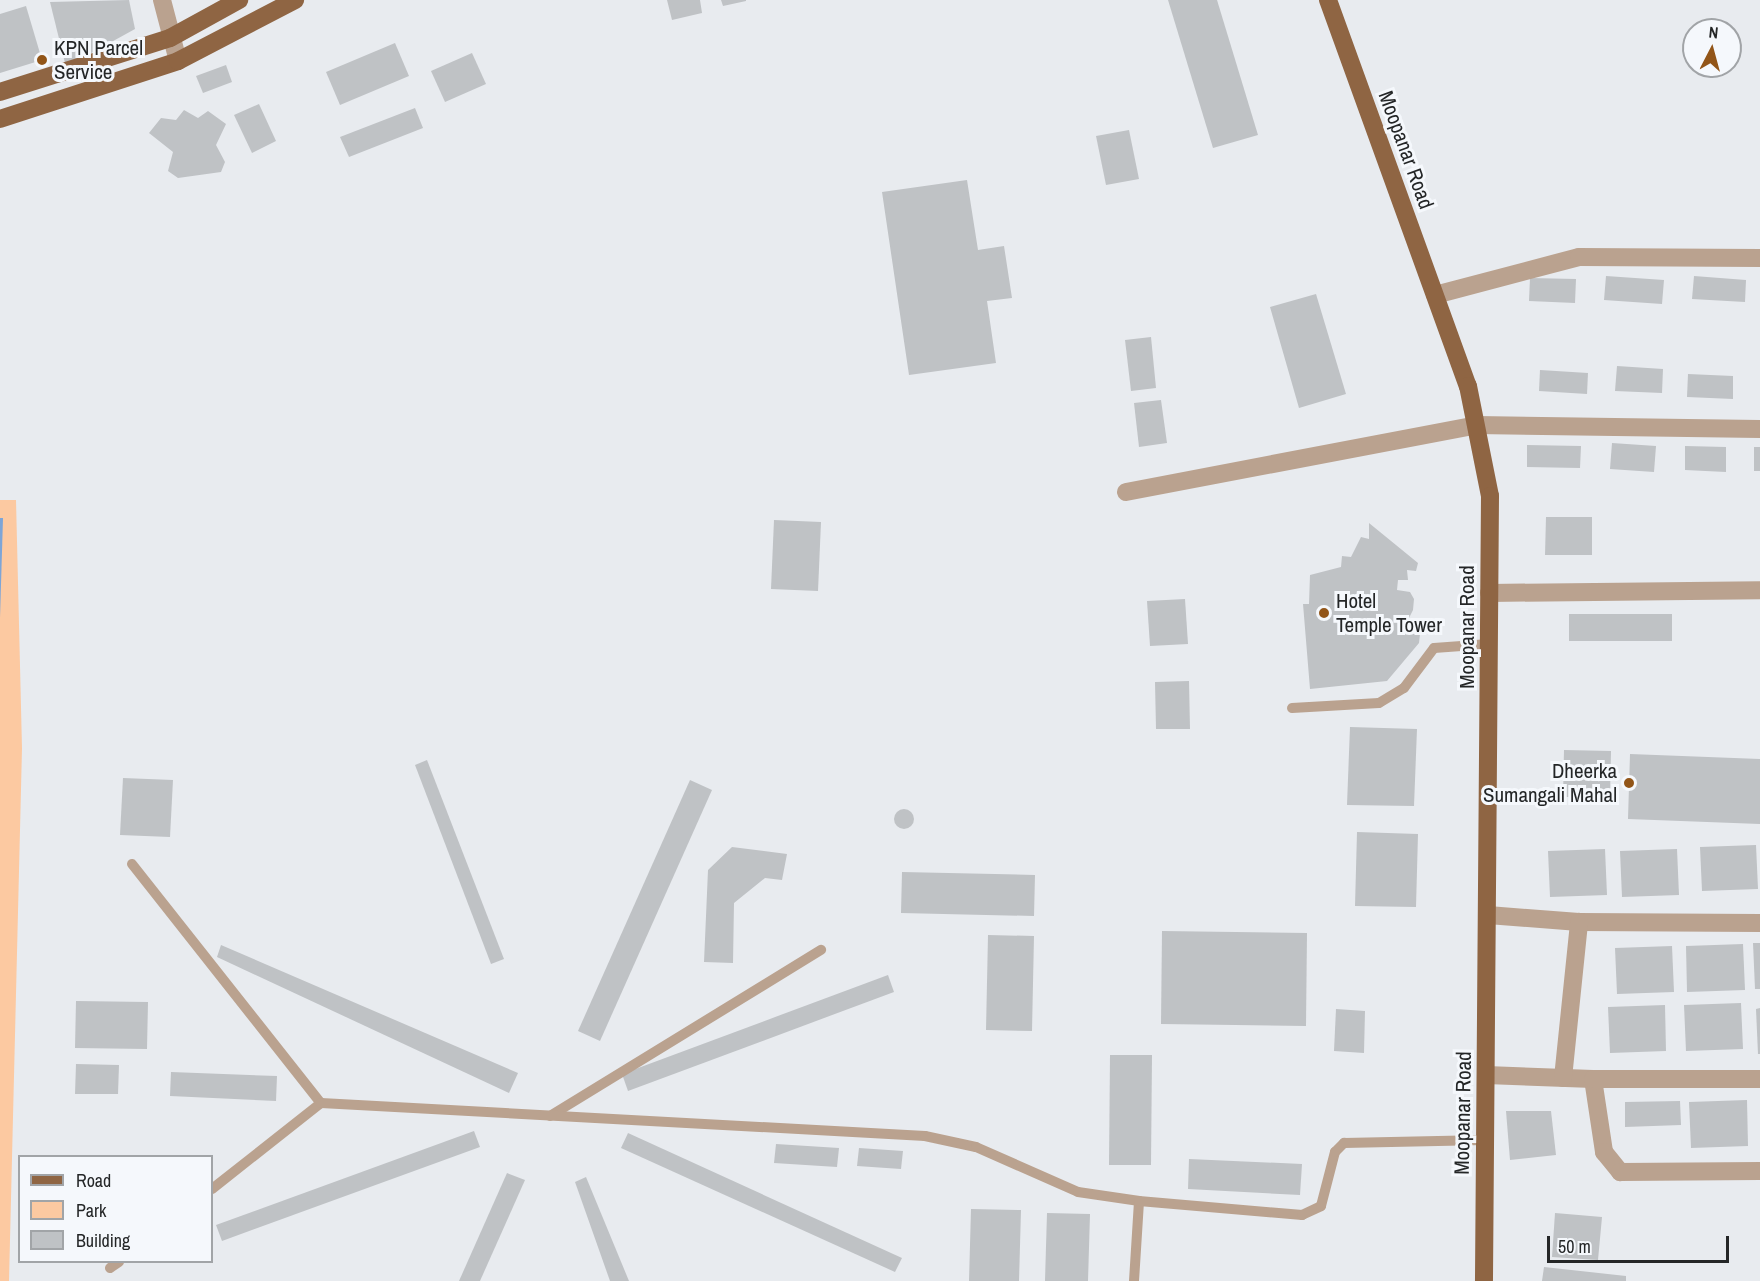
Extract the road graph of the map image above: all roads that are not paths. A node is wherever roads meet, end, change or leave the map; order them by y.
1 (162, 0) edge
2 (239, 0) edge
3 (1328, 0) edge
4 (287, 2) edge
5 (170, 38) junction
6 (178, 61) junction
7 (0, 92) edge
8 (0, 119) edge
9 (1760, 258) edge
10 (1435, 295) junction
11 (1476, 425) junction
12 (1760, 429) edge
13 (1125, 492) dead end
14 (1760, 590) edge
15 (1489, 593) junction
16 (1489, 644) junction
17 (1292, 708) dead end
18 (132, 864) dead end
19 (1488, 915) junction
20 (1579, 922) junction
21 (1760, 923) edge
22 (821, 950) dead end
23 (1486, 1076) junction
24 (1563, 1078) junction
25 (1760, 1078) edge
26 (1593, 1079) junction
27 (321, 1103) junction
28 (550, 1116) junction
29 (1485, 1140) junction
30 (1760, 1171) edge
31 (213, 1188) edge
32 (1139, 1201) junction
33 (1134, 1281) edge
34 (1484, 1281) edge

1 - 5 street
2 - 5 main road
3 - 10 main road, Moopanar Road
4 - 6 main road
5 - 6 street
5 - 7 main road
6 - 8 main road
9 - 10 street
10 - 11 main road, Moopanar Road
11 - 12 street
11 - 13 street
11 - 15 main road, Moopanar Road
14 - 15 street
15 - 16 main road, Moopanar Road
16 - 17 lane
16 - 19 main road, Moopanar Road
18 - 27 lane
19 - 20 street
19 - 23 main road, Moopanar Road
20 - 21 street
20 - 24 street
22 - 28 lane
23 - 24 street
23 - 29 main road, Moopanar Road
24 - 26 street
25 - 26 street
26 - 30 street
27 - 28 lane
27 - 31 lane
28 - 32 lane
29 - 32 lane
29 - 34 main road, Moopanar Road
32 - 33 lane

